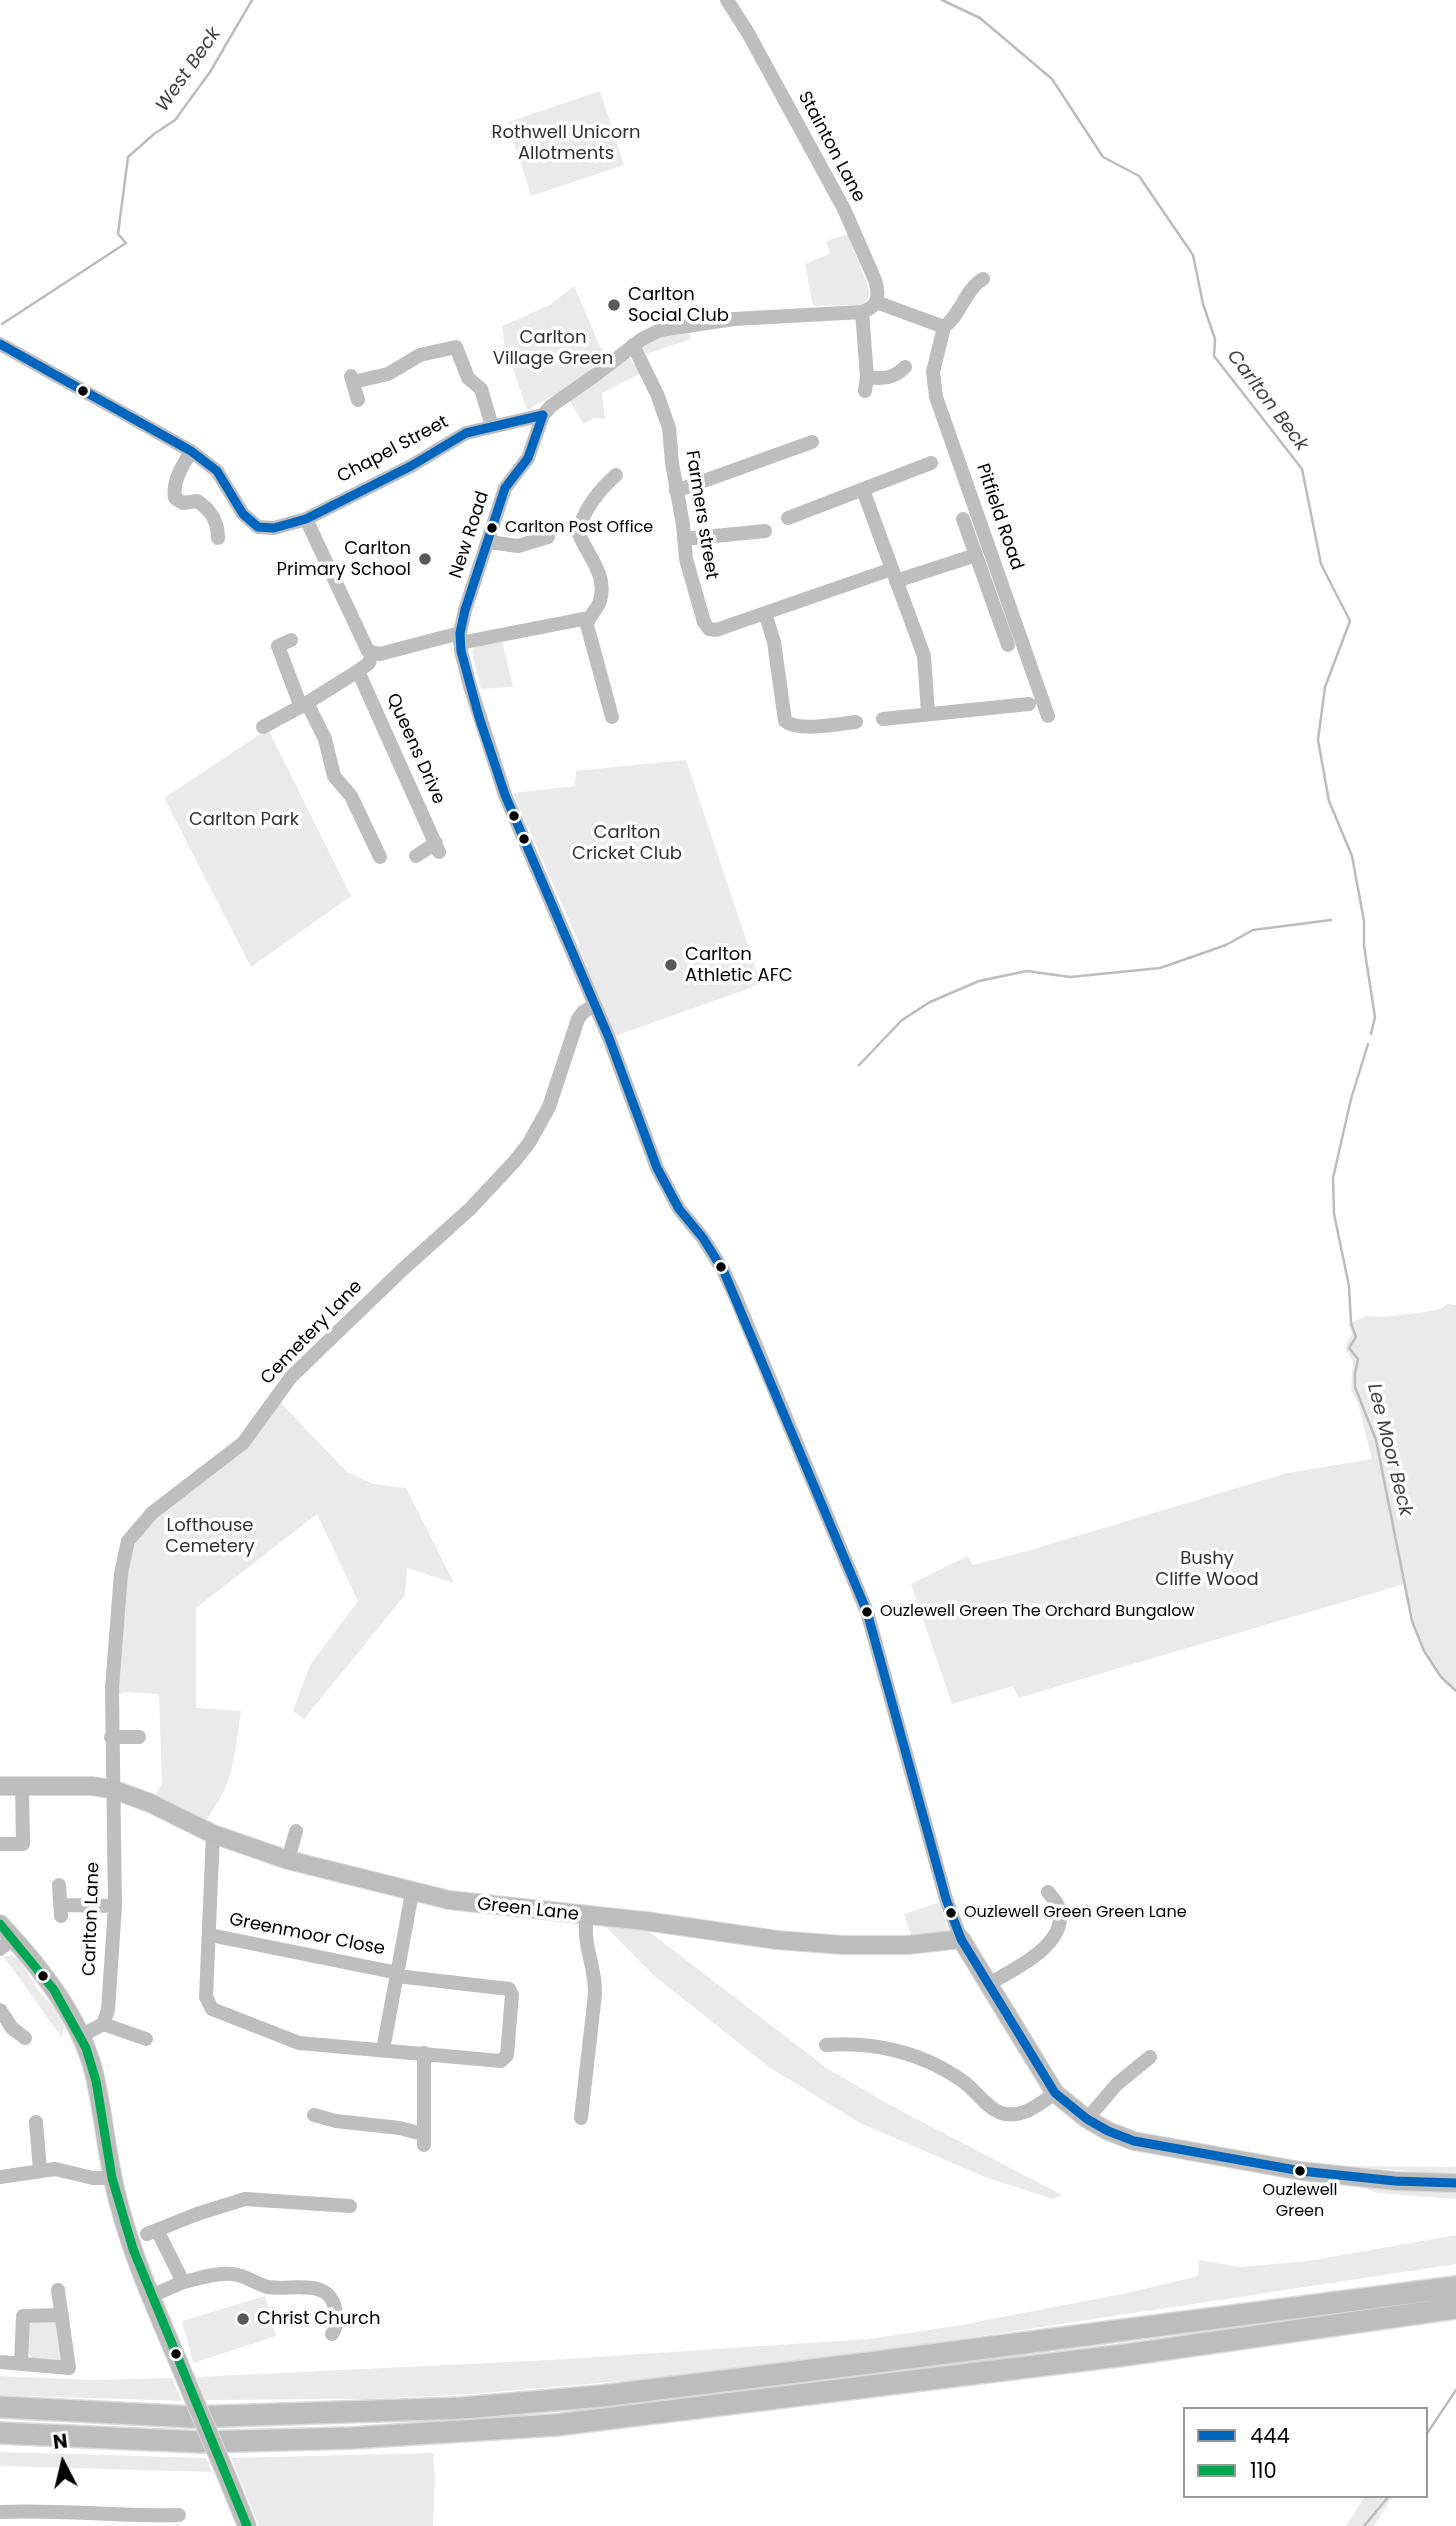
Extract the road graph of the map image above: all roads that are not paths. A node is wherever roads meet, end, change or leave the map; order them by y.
1 (727, 0) edge
2 (983, 279) dead end
3 (876, 302) junction
4 (862, 312) junction
5 (944, 327) junction
6 (0, 344) edge
7 (633, 345) junction
8 (905, 367) dead end
9 (358, 400) dead end
10 (543, 415) junction
11 (492, 426) junction
12 (812, 442) dead end
13 (191, 451) junction
14 (931, 463) dead end
15 (616, 475) dead end
16 (863, 490) junction
17 (676, 491) junction
18 (788, 518) dead end
19 (306, 519) junction
20 (963, 519) dead end
21 (765, 531) dead end
22 (548, 537) dead end
23 (218, 538) dead end
24 (684, 539) junction
25 (489, 542) junction
26 (976, 555) junction
27 (894, 575) junction
28 (765, 613) junction
29 (588, 618) junction
30 (460, 638) junction
31 (291, 640) dead end
32 (1008, 645) dead end
33 (372, 653) junction
34 (358, 671) junction
35 (1029, 704) dead end
36 (304, 705) junction
37 (929, 713) junction
38 (1048, 716) dead end
39 (612, 717) dead end
40 (883, 719) dead end
41 (856, 722) dead end
42 (263, 727) dead end
43 (372, 840) junction
44 (357, 847) dead end
45 (416, 856) dead end
46 (380, 857) dead end
47 (595, 1005) junction
48 (139, 1737) dead end
49 (111, 1738) junction
50 (0, 1786) edge
51 (22, 1786) junction
52 (112, 1789) junction
53 (296, 1831) dead end
54 (213, 1834) junction
55 (0, 1844) edge
56 (288, 1860) junction
57 (59, 1885) dead end
58 (1048, 1892) dead end
59 (412, 1893) junction
60 (115, 1906) junction
61 (592, 1916) junction
62 (0, 1924) edge
63 (209, 1935) junction
64 (961, 1939) junction
65 (7, 1944) edge
66 (397, 1975) junction
67 (988, 1984) junction
68 (0, 2010) edge
69 (103, 2024) junction
70 (80, 2036) junction
71 (25, 2038) dead end
72 (146, 2039) dead end
73 (826, 2045) dead end
74 (383, 2050) junction
75 (424, 2053) junction
76 (1150, 2057) dead end
77 (1055, 2093) junction
78 (319, 2112) dead end
79 (581, 2118) dead end
80 (1087, 2119) junction
81 (36, 2122) dead end
82 (40, 2171) junction
83 (0, 2177) edge
84 (112, 2178) junction
85 (1456, 2183) edge
86 (340, 2209) dead end
87 (183, 2282) junction
88 (1456, 2287) edge
89 (58, 2290) dead end
90 (151, 2296) junction
91 (1456, 2308) edge
92 (62, 2315) junction
93 (332, 2334) dead end
94 (0, 2362) edge
95 (21, 2364) junction
96 (0, 2407) edge
97 (0, 2433) edge
98 (0, 2512) edge
99 (179, 2515) dead end
100 (58, 2520) edge
101 (247, 2526) edge

1 - 3 street, Stainton Lane
2 - 5 street
3 - 4 street
3 - 5 street
4 - 7 street
4 - 8 street
5 - 38 street, Pitfield Road
6 - 13 street
7 - 10 street
7 - 17 street, Farmers street
9 - 11 street
10 - 11 street, Chapel Street
10 - 25 street, New Road
11 - 19 street, Chapel Street
12 - 17 street
13 - 19 street, Chapel Street
13 - 23 street
14 - 16 street
15 - 29 street
16 - 18 street
16 - 27 street
17 - 24 street, Farmers street
19 - 33 street
20 - 26 street
21 - 24 street
22 - 25 street
24 - 28 street, Farmers street
25 - 30 street, New Road
26 - 27 street, Farmers street
26 - 32 street
27 - 28 street, Farmers street
27 - 37 street
28 - 41 street
29 - 30 street
29 - 39 street
30 - 33 street
30 - 47 street
31 - 36 street
33 - 34 street
34 - 36 street
34 - 45 street, Queens Drive
35 - 37 street
36 - 42 street
36 - 43 street
37 - 40 street
43 - 44 street
43 - 46 street
47 - 49 street, Cemetery Lane
47 - 64 street
48 - 49 street
49 - 52 street, Cemetery Lane
50 - 51 main road, Green Lane
51 - 52 main road, Green Lane
51 - 55 street
52 - 54 main road, Green Lane
52 - 60 street, Carlton Lane
53 - 56 street
54 - 56 main road, Green Lane
54 - 63 street
56 - 59 main road, Green Lane
57 - 60 street
58 - 67 street
59 - 61 main road, Green Lane
59 - 66 street
60 - 69 street, Carlton Lane
61 - 64 main road, Green Lane
61 - 79 street
62 - 65 main road
63 - 66 street, Greenmoor Close
63 - 74 street
64 - 67 main road
65 - 70 main road
66 - 74 street
66 - 75 street, Greenmoor Close
67 - 77 main road
68 - 71 street
69 - 70 street
69 - 72 street
70 - 84 main road
73 - 77 street
74 - 75 street
75 - 78 street
76 - 80 street
77 - 80 main road
80 - 85 main road
81 - 82 street
82 - 83 street
82 - 84 street
84 - 90 main road
86 - 87 street
87 - 90 street
87 - 93 street
88 - 96 highway
89 - 92 street
90 - 101 main road, bridge
91 - 97 highway
92 - 95 street
92 - 95 street
94 - 95 street
98 - 100 street
99 - 100 street

